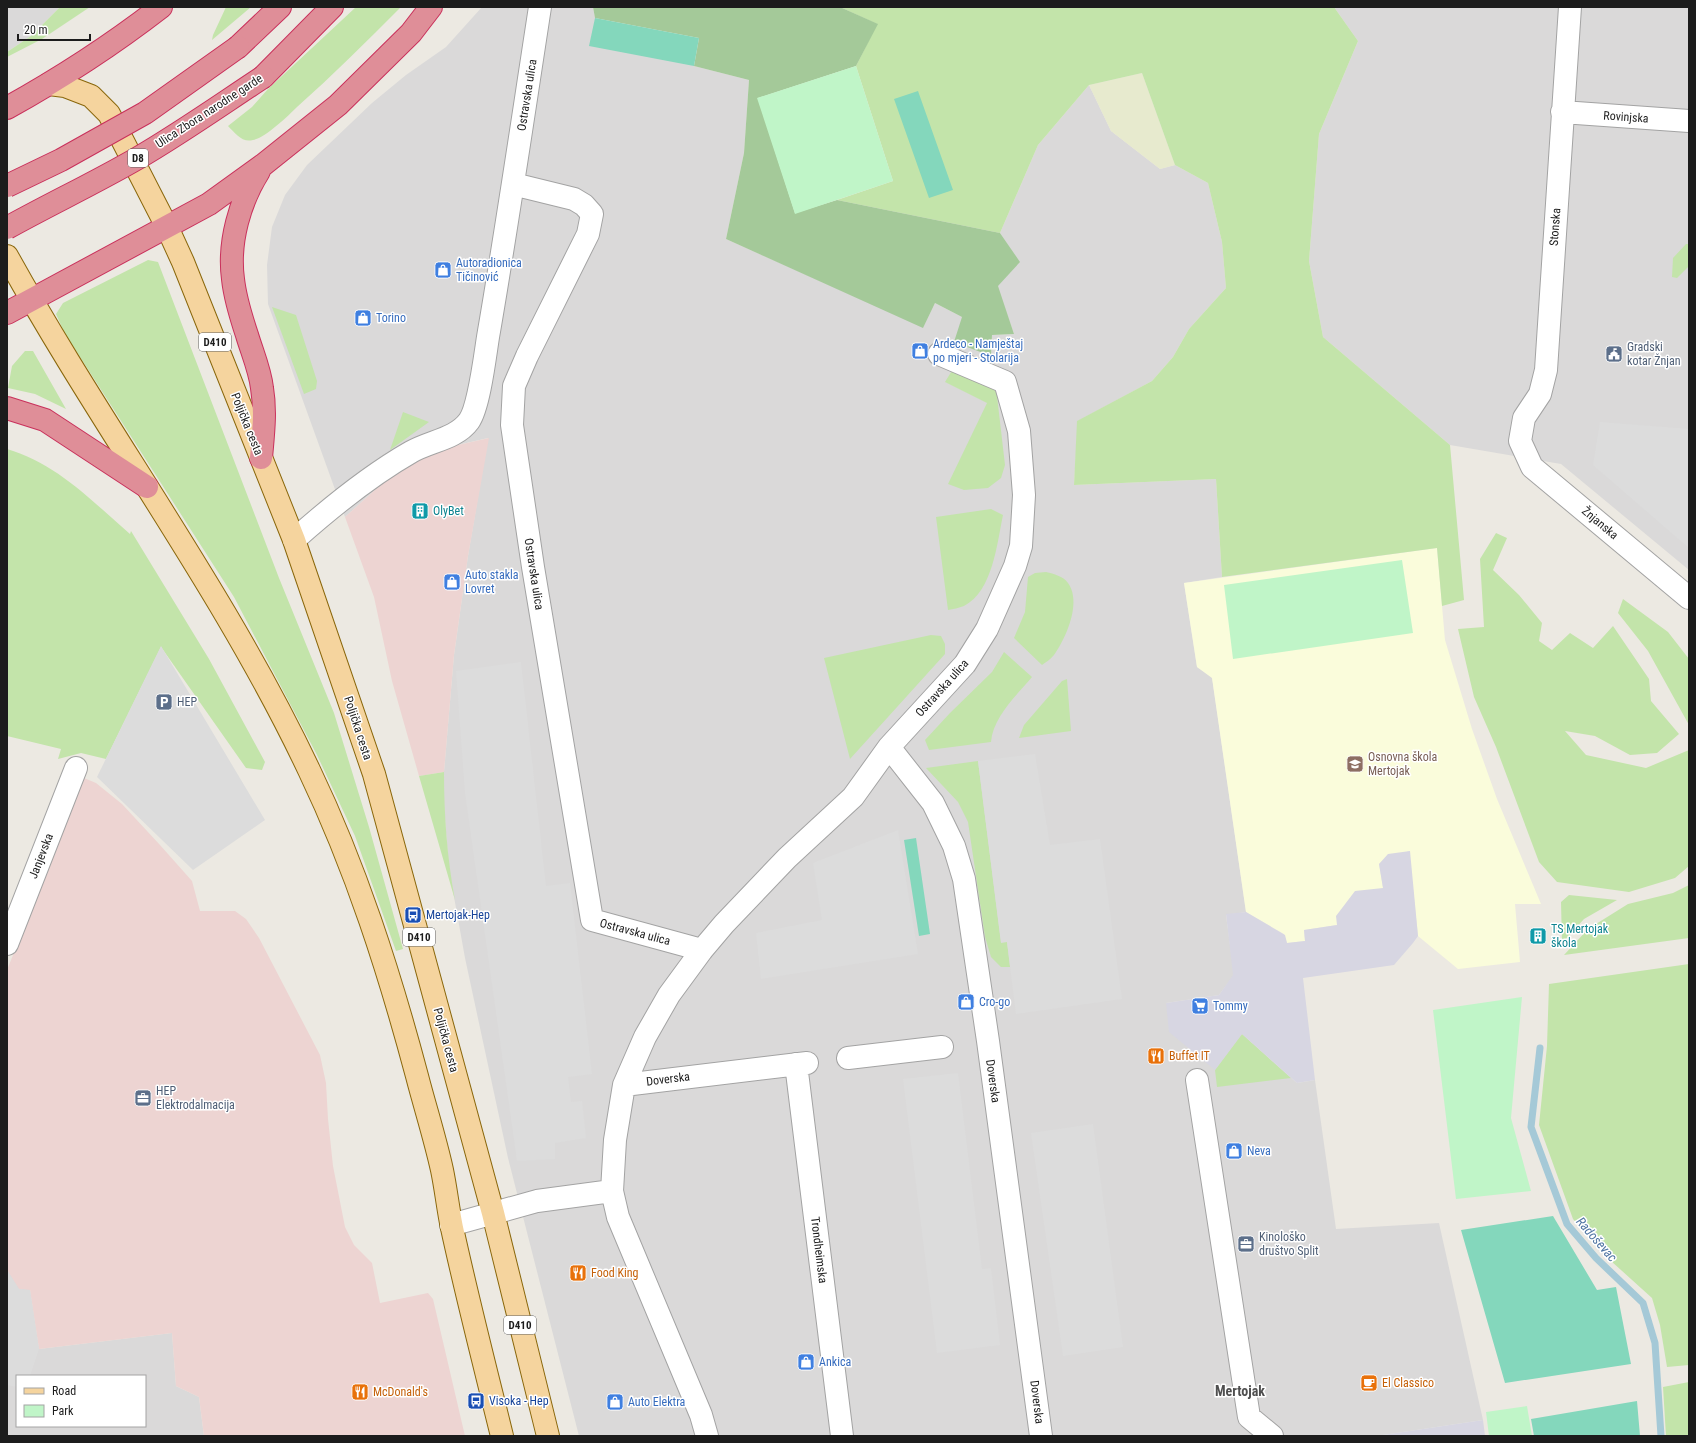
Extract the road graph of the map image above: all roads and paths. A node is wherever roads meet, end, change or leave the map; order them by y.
1 (161, 7) edge
2 (280, 7) edge
3 (332, 7) edge
4 (431, 7) edge
5 (540, 7) edge
6 (1570, 7) edge
7 (49, 84) junction
8 (7, 108) edge
9 (1562, 112) junction
10 (1689, 121) edge
11 (263, 165) junction
12 (513, 184) junction
13 (7, 186) edge
14 (167, 227) junction
15 (7, 228) edge
16 (7, 256) edge
17 (32, 300) junction
18 (7, 313) edge
19 (939, 354) dead end
20 (7, 408) edge
21 (1520, 441) joint
22 (261, 458) junction
23 (147, 487) junction
24 (294, 540) junction
25 (1689, 598) edge
26 (889, 747) junction
27 (76, 768) dead end
28 (7, 944) edge
29 (702, 950) junction
30 (942, 1046) dead end
31 (848, 1058) dead end
32 (802, 1064) joint
33 (1196, 1080) dead end
34 (624, 1085) junction
35 (612, 1191) junction
36 (493, 1213) junction
37 (451, 1225) junction
38 (502, 1436) edge
39 (548, 1436) edge
40 (707, 1436) edge
41 (842, 1436) edge
42 (1041, 1436) edge
43 (1272, 1436) edge

1 - 7 highway
2 - 13 highway, bridge
3 - 15 highway, Ulica Zbora narodne garde / D8, bridge
4 - 11 highway
5 - 12 street, Ostravska ulica
6 - 9 street, Stonska
7 - 8 highway
7 - 14 main road, Poljička cesta / D410
9 - 10 street, Rovinjska
9 - 21 street, Stonska
11 - 14 highway
11 - 22 highway
12 - 24 street, Ostravska ulica
12 - 29 street, Ostravska ulica
14 - 17 highway
14 - 22 main road, Poljička cesta / D410
16 - 17 main road
17 - 18 highway
17 - 23 main road
19 - 26 street, Ostravska ulica
20 - 23 highway
21 - 25 street, Žnjanska
22 - 24 main road, Poljička cesta / D410
23 - 37 main road
24 - 36 main road, Poljička cesta / D410
26 - 29 street, Ostravska ulica
26 - 42 street, Doverska
27 - 28 street, Janjevska
29 - 34 street, Ostravska ulica
30 - 31 street
32 - 34 street, Doverska
32 - 41 street, Trondheimska
33 - 43 street
34 - 35 street, Ostravska ulica
35 - 36 street
35 - 40 street
36 - 37 street
36 - 39 main road, Poljička cesta / D410
37 - 38 main road

